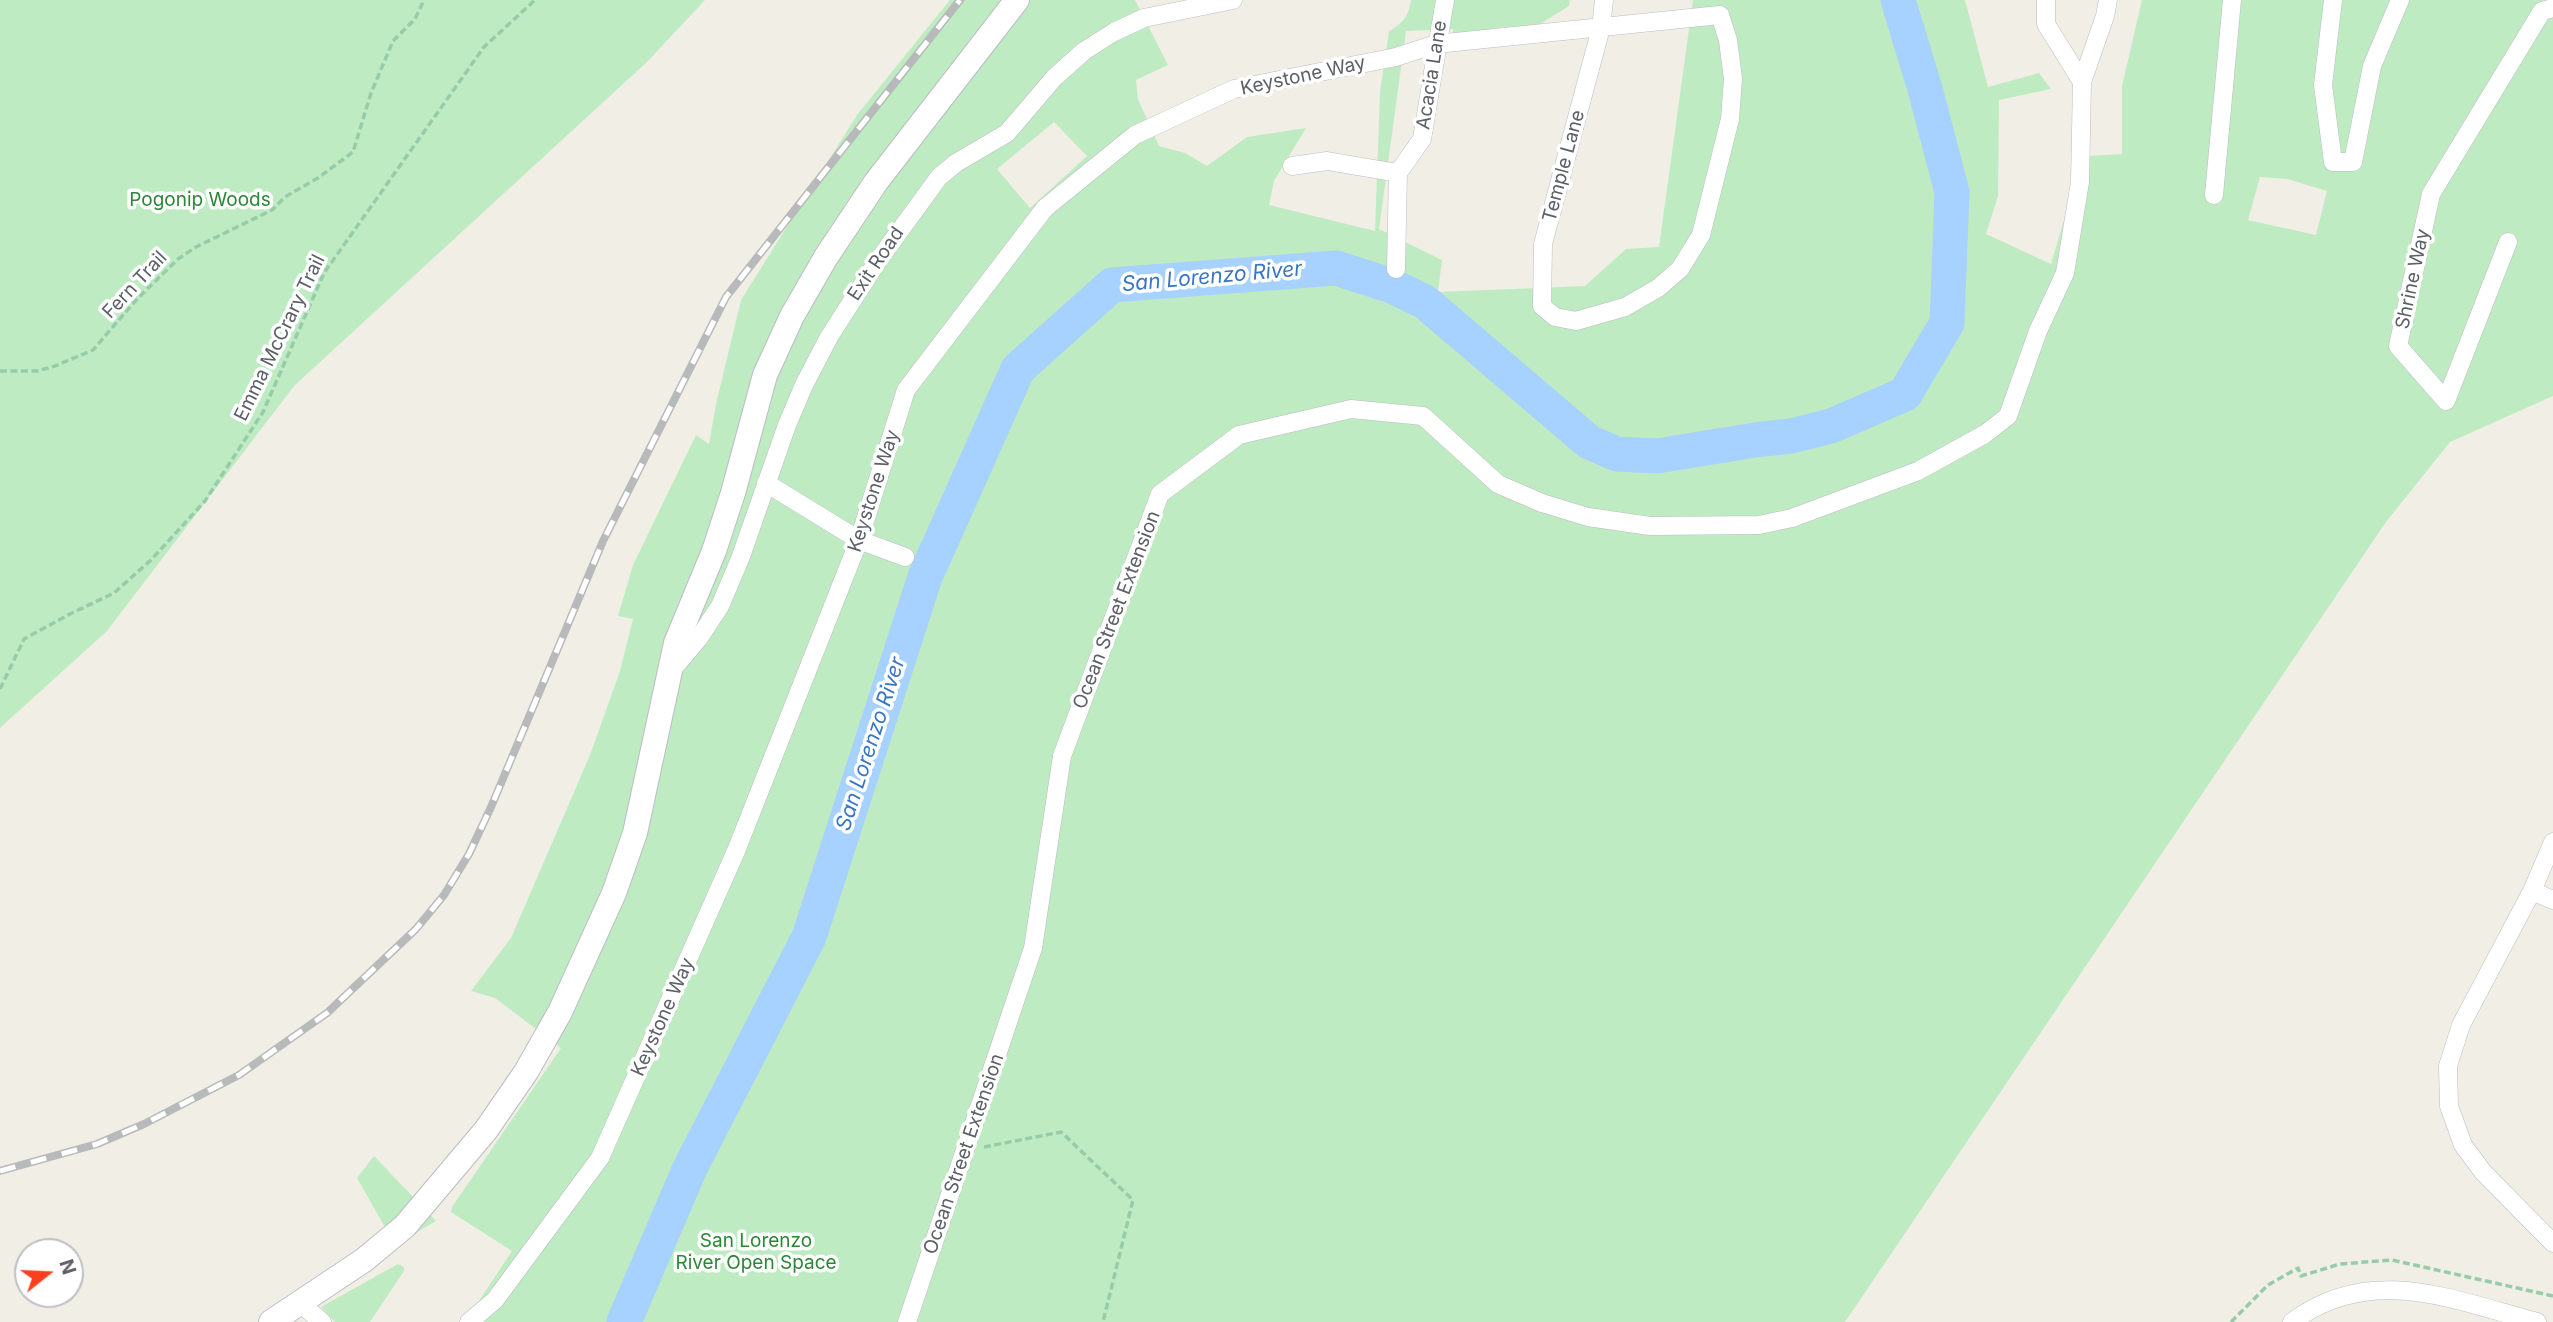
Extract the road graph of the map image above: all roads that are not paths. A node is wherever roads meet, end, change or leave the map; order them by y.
1 (1017, 0) edge
2 (1233, 0) edge
3 (1445, 0) edge
4 (1604, 0) edge
5 (2046, 0) edge
6 (2108, 0) edge
7 (2232, 0) edge
8 (2333, 0) edge
9 (2400, 0) edge
10 (2553, 8) edge
11 (1601, 28) junction
12 (1437, 44) junction
13 (2082, 82) junction
14 (1292, 166) dead end
15 (1398, 173) junction
16 (2214, 195) dead end
17 (2508, 242) dead end
18 (1396, 269) dead end
19 (1542, 306) joint
20 (766, 483) junction
21 (859, 540) junction
22 (905, 557) dead end
23 (670, 673) junction
24 (2553, 842) edge
25 (2532, 891) junction
26 (2553, 900) edge
27 (2553, 1243) edge
28 (300, 1303) junction
29 (271, 1322) edge
30 (322, 1322) edge
31 (469, 1322) edge
32 (907, 1322) edge
33 (2292, 1322) edge
34 (2538, 1322) edge

1 - 23 main road
2 - 20 street, Exit Road
3 - 12 street, Acacia Lane
4 - 11 street
5 - 13 street
6 - 13 street
7 - 16 street
8 - 9 street
10 - 17 street, Shrine Way
11 - 12 street, Keystone Way
11 - 19 street, Temple Lane
11 - 19 street, Keystone Way
12 - 15 street, Acacia Lane
12 - 21 street, Keystone Way
13 - 32 street, Ocean Street Extension
14 - 15 street
15 - 18 street
20 - 21 street
20 - 23 street, Exit Road
21 - 22 street
21 - 31 street, Keystone Way
23 - 28 main road
24 - 25 street
25 - 26 street
25 - 27 street
28 - 29 main road
28 - 30 street
33 - 34 street

